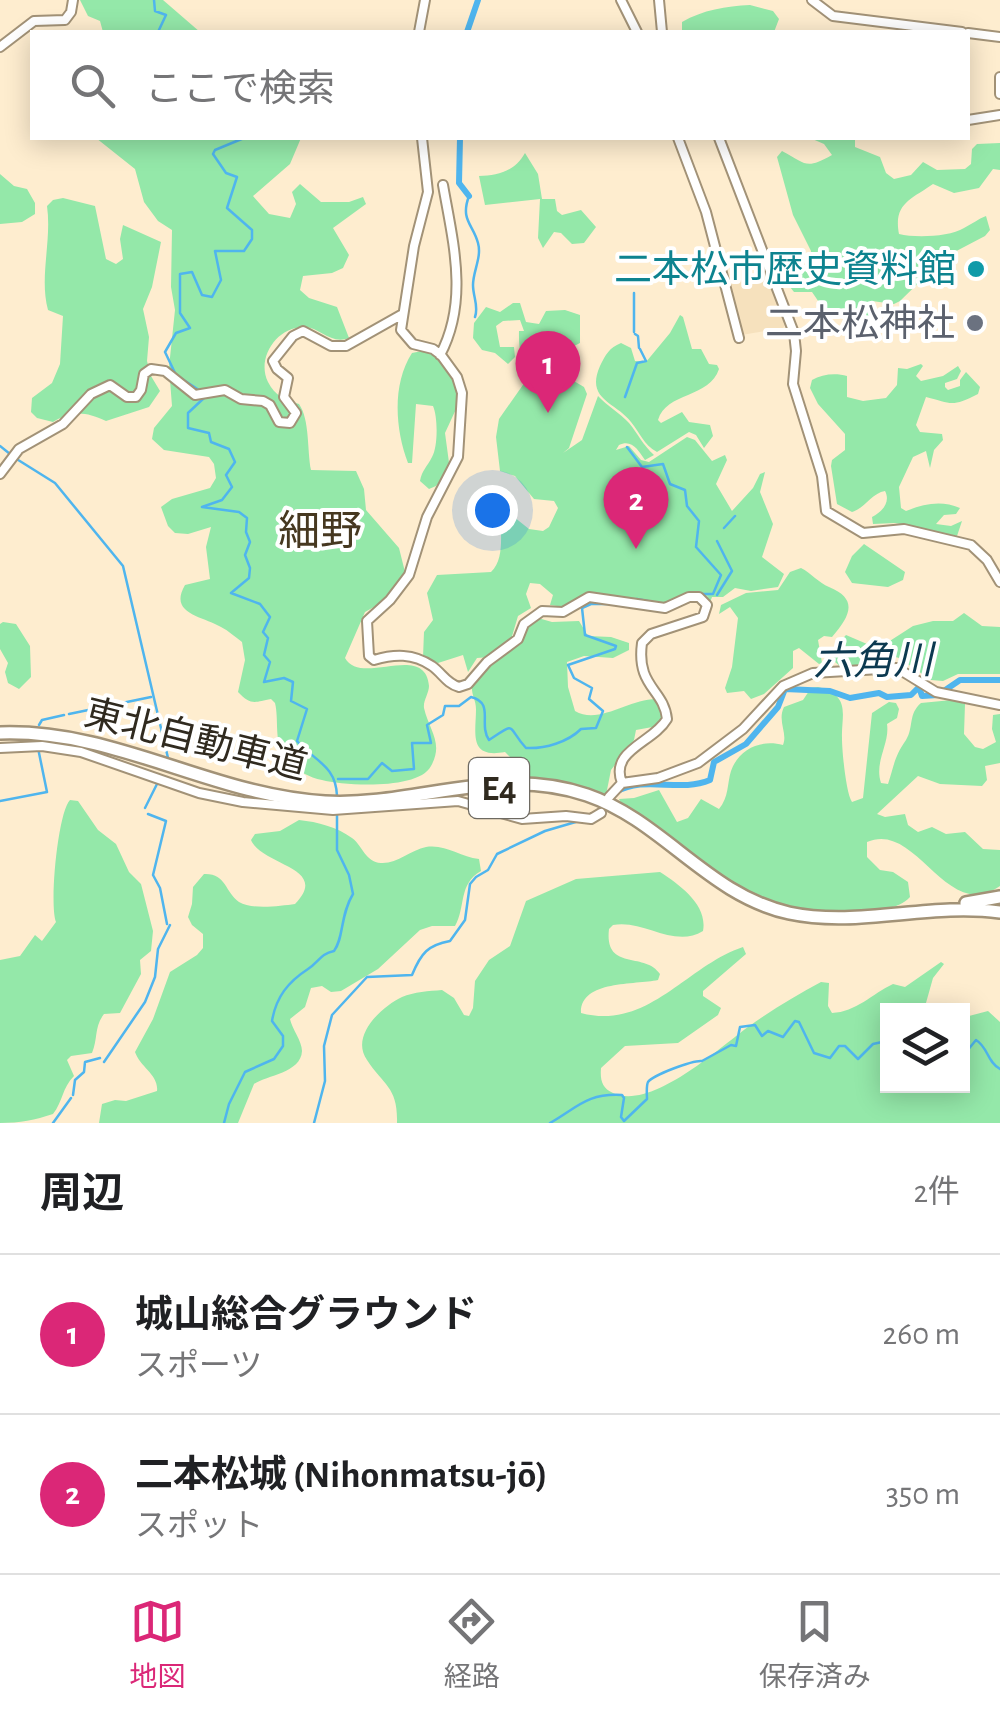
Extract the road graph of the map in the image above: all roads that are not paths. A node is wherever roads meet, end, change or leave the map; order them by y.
1 (73, 0) edge
2 (425, 0) edge
3 (621, 0) edge
4 (658, 0) edge
5 (812, 0) edge
6 (420, 30) edge
7 (636, 30) edge
8 (662, 30) edge
9 (942, 30) edge
10 (970, 34) edge
11 (1000, 37) edge
12 (0, 47) edge
13 (1000, 77) edge
14 (1000, 94) edge
15 (1000, 115) edge
16 (970, 120) edge
17 (422, 140) edge
18 (679, 140) edge
19 (720, 140) edge
20 (443, 185) dead end
21 (400, 315) junction
22 (739, 338) dead end
23 (440, 355) junction
24 (0, 474) edge
25 (1000, 582) edge
26 (1000, 705) edge
27 (0, 736) edge
28 (0, 748) edge
29 (622, 783) junction
30 (609, 798) dead end
31 (601, 813) dead end
32 (1000, 898) edge
33 (867, 916) junction
34 (1000, 916) edge

1 - 12 street
2 - 6 street
3 - 7 street
4 - 8 street
5 - 9 street
10 - 11 street
13 - 14 street
15 - 16 street
17 - 21 street
18 - 22 street
19 - 25 street
20 - 23 street
21 - 23 street
21 - 24 street
23 - 29 street
26 - 29 street
27 - 33 highway, 東北自動車道 / E4
27 - 34 highway, 東北自動車道 / E4
28 - 31 street
29 - 30 street
32 - 33 highway
33 - 34 highway, 東北自動車道 / E4

